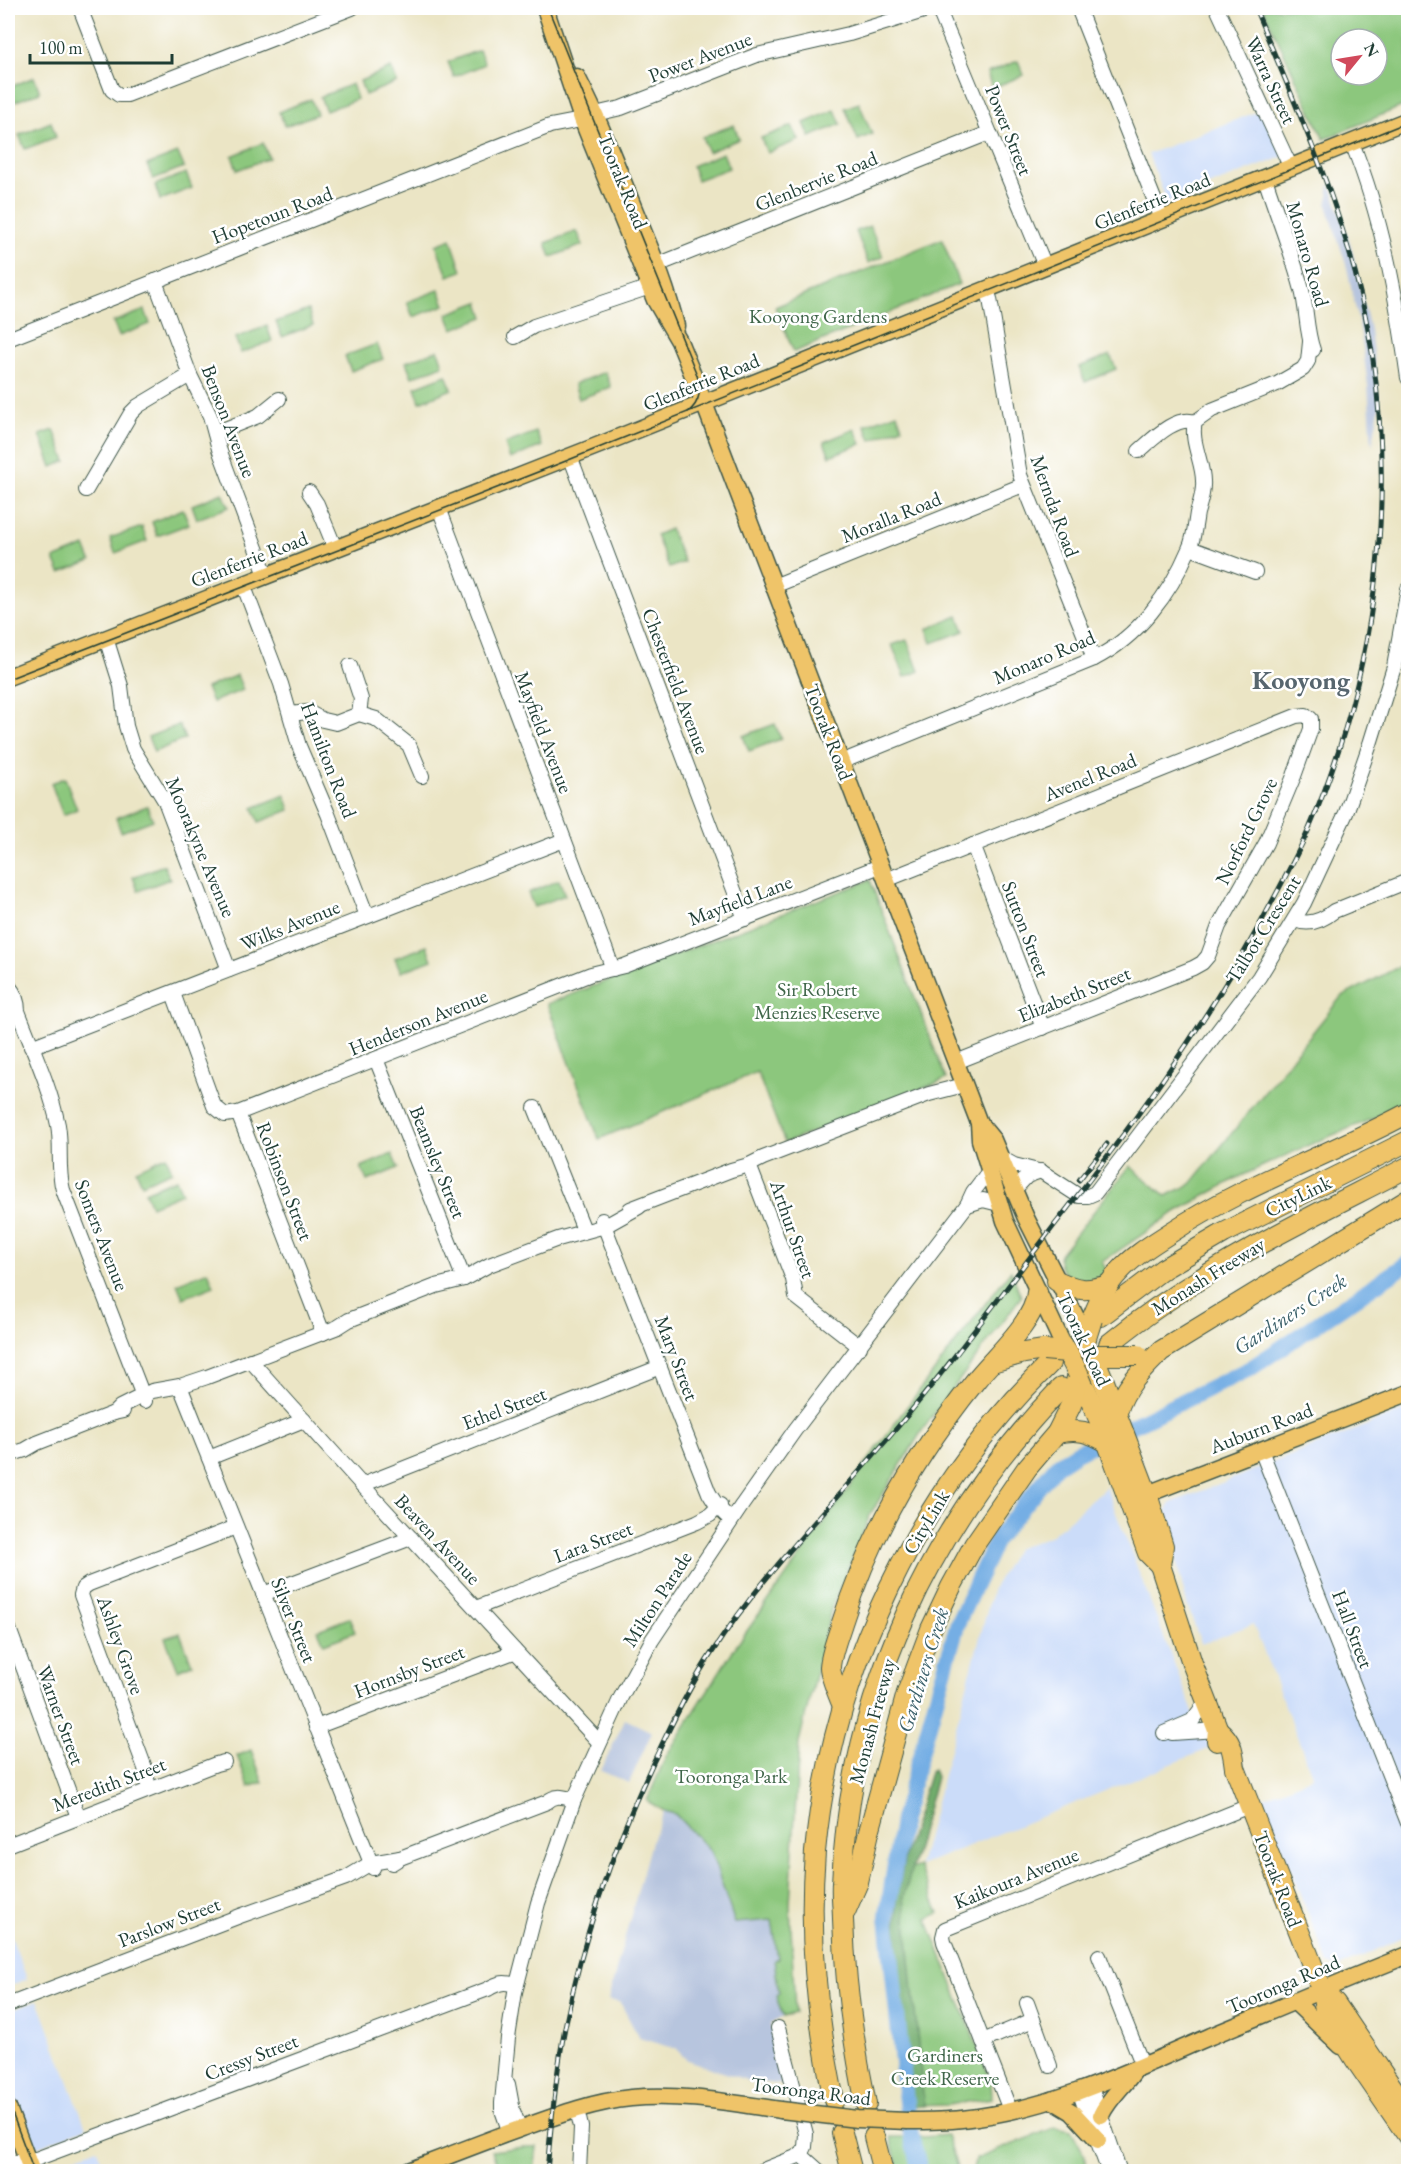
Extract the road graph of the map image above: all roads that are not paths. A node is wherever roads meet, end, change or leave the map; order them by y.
1 (80, 8) edge
2 (352, 8) edge
3 (545, 8) edge
4 (935, 8) edge
5 (1078, 8) edge
6 (1217, 8) edge
7 (590, 113) junction
8 (1408, 120) edge
9 (989, 133) junction
10 (1352, 143) junction
11 (1291, 168) junction
12 (1265, 178) junction
13 (1162, 219) junction
14 (657, 265) junction
15 (1044, 266) junction
16 (155, 281) junction
17 (650, 287) junction
18 (987, 290) junction
19 (515, 337) dead end
20 (8, 339) edge
21 (679, 341) junction
22 (190, 375) junction
23 (1408, 378) edge
24 (279, 399) dead end
25 (704, 403) junction
26 (1191, 421) junction
27 (215, 433) junction
28 (1139, 451) dead end
29 (570, 456) junction
30 (1023, 485) junction
31 (86, 490) dead end
32 (309, 492) dead end
33 (439, 508) junction
34 (1190, 548) junction
35 (335, 549) junction
36 (1255, 572) dead end
37 (266, 575) junction
38 (243, 584) junction
39 (774, 586) junction
40 (1408, 589) edge
41 (106, 638) junction
42 (1094, 659) junction
43 (350, 666) dead end
44 (8, 676) edge
45 (290, 714) junction
46 (359, 714) junction
47 (1310, 716) joint
48 (841, 762) junction
49 (422, 776) dead end
50 (564, 840) junction
51 (972, 845) junction
52 (883, 873) junction
53 (1408, 881) edge
54 (1304, 903) junction
55 (1334, 911) junction
56 (367, 916) junction
57 (745, 919) junction
58 (1295, 920) junction
59 (1206, 960) joint
60 (613, 969) junction
61 (229, 970) junction
62 (8, 985) edge
63 (8, 993) edge
64 (173, 993) junction
65 (18, 1011) junction
66 (1043, 1028) junction
67 (31, 1047) junction
68 (376, 1059) junction
69 (960, 1074) junction
70 (535, 1108) dead end
71 (238, 1113) junction
72 (1408, 1113) edge
73 (979, 1123) junction
74 (1408, 1141) edge
75 (1001, 1158) junction
76 (750, 1167) junction
77 (1408, 1167) edge
78 (989, 1171) junction
79 (1041, 1171) junction
80 (1014, 1190) junction
81 (1408, 1200) edge
82 (999, 1204) junction
83 (967, 1205) junction
84 (603, 1223) junction
85 (582, 1227) junction
86 (462, 1275) junction
87 (1057, 1281) junction
88 (1037, 1292) junction
89 (1103, 1300) junction
90 (322, 1329) junction
91 (1083, 1346) junction
92 (860, 1347) junction
93 (1047, 1357) junction
94 (250, 1360) junction
95 (992, 1362) junction
96 (1140, 1362) junction
97 (660, 1367) junction
98 (1078, 1373) junction
99 (1061, 1388) dead end
100 (181, 1389) junction
101 (1408, 1393) edge
102 (143, 1398) junction
103 (1117, 1412) junction
104 (304, 1420) junction
105 (1056, 1435) junction
106 (1117, 1450) junction
107 (1262, 1450) junction
108 (8, 1452) edge
109 (209, 1458) junction
110 (362, 1485) junction
111 (1147, 1494) junction
112 (1128, 1502) junction
113 (720, 1506) junction
114 (735, 1515) junction
115 (236, 1527) junction
116 (411, 1538) junction
117 (1160, 1565) junction
118 (263, 1594) junction
119 (476, 1608) junction
120 (8, 1626) edge
121 (514, 1650) junction
122 (1207, 1701) junction
123 (843, 1706) junction
124 (316, 1727) junction
125 (1218, 1730) junction
126 (599, 1742) junction
127 (224, 1762) dead end
128 (152, 1788) junction
129 (572, 1805) junction
130 (1250, 1806) junction
131 (78, 1817) junction
132 (1408, 1823) edge
133 (8, 1845) edge
134 (372, 1865) junction
135 (843, 1916) junction
136 (1408, 1955) edge
137 (1099, 1956) dead end
138 (516, 1989) junction
139 (1322, 1990) junction
140 (1294, 2001) junction
141 (1027, 2003) dead end
142 (8, 2005) edge
143 (1033, 2020) junction
144 (778, 2028) dead end
145 (983, 2041) junction
146 (1355, 2059) junction
147 (1050, 2066) dead end
148 (1138, 2068) junction
149 (1085, 2089) junction
150 (834, 2100) dead end
151 (1052, 2100) junction
152 (866, 2104) dead end
153 (8, 2108) edge
154 (577, 2109) junction
155 (1010, 2110) junction
156 (1408, 2111) edge
157 (1101, 2115) junction
158 (515, 2131) junction
159 (842, 2133) dead end
160 (1408, 2136) edge
161 (874, 2137) dead end
162 (1098, 2140) junction
163 (801, 2155) junction
164 (29, 2164) edge
165 (8, 2166) edge
166 (406, 2172) edge
167 (579, 2172) edge
168 (758, 2172) edge
169 (820, 2172) edge
170 (852, 2172) edge
171 (883, 2172) edge
172 (1109, 2172) edge
173 (1120, 2172) edge

1 - 2 street
3 - 7 main road, Toorak Road
4 - 7 street, Power Avenue
4 - 9 street, Power Street
5 - 13 street
6 - 11 street, Warra Street
7 - 14 main road, Toorak Road
7 - 16 street, Hopetoun Road
7 - 17 main road, Toorak Road
8 - 10 main road, Glenferrie Road
9 - 14 street, Glenbervie Road
9 - 15 street, Power Street
10 - 11 main road, Glenferrie Road
10 - 23 street
11 - 12 main road, Glenferrie Road
12 - 13 main road, Glenferrie Road
12 - 26 street, Monaro Road
13 - 15 main road, Glenferrie Road
14 - 21 main road, Toorak Road
15 - 18 main road, Glenferrie Road
16 - 20 street, Hopetoun Road
16 - 22 street, Benson Avenue
17 - 19 street
17 - 21 main road, Toorak Road
18 - 25 main road, Glenferrie Road
18 - 30 street, Mernda Road
21 - 25 main road, Toorak Road
22 - 27 street, Benson Avenue
22 - 31 street
24 - 27 street
25 - 29 main road, Glenferrie Road
25 - 39 main road, Toorak Road
26 - 28 street
26 - 34 street, Monaro Road
27 - 37 street, Benson Avenue
29 - 33 main road, Glenferrie Road
29 - 57 street, Chesterfield Avenue
30 - 39 street, Moralla Road
30 - 42 street, Mernda Road
32 - 35 street
33 - 35 main road, Glenferrie Road
33 - 50 street, Mayfield Avenue
34 - 36 street
34 - 42 street, Monaro Road
35 - 37 main road, Glenferrie Road
37 - 38 main road, Glenferrie Road
38 - 41 main road, Glenferrie Road
38 - 45 street, Hamilton Road
39 - 48 main road, Toorak Road
40 - 54 street, Talbot Crescent
41 - 44 main road, Glenferrie Road
41 - 61 street, Moorakyne Avenue
42 - 48 street, Monaro Road
43 - 46 street
45 - 46 street
45 - 56 street, Hamilton Road
46 - 49 street
47 - 51 street, Avenel Road
47 - 59 street, Norford Grove
48 - 52 main road, Toorak Road
50 - 56 street, Wilks Avenue
50 - 60 street, Mayfield Avenue
51 - 52 street, Avenel Road
51 - 66 street, Sutton Street
52 - 57 street, Mayfield Lane
52 - 69 main road, Toorak Road
53 - 55 street
54 - 55 street
54 - 58 street, Talbot Crescent
55 - 58 street
56 - 61 street, Wilks Avenue
57 - 60 street, Mayfield Lane
58 - 79 street, Talbot Crescent
59 - 66 street, Elizabeth Street
60 - 68 street, Henderson Avenue
61 - 64 street, Wilks Avenue
62 - 65 street, Somers Avenue
63 - 65 street, Somers Avenue
64 - 67 street, Wilks Avenue
64 - 71 street, Robinson Street
65 - 67 street, Somers Avenue
66 - 69 street, Elizabeth Street
67 - 102 street, Somers Avenue
68 - 71 street, Henderson Avenue
68 - 86 street, Beamsley Street
69 - 73 main road, Toorak Road
69 - 76 street, Elizabeth Street
70 - 85 street
71 - 90 street, Robinson Street
72 - 89 highway
73 - 75 main road, Toorak Road
73 - 78 main road, Toorak Road
74 - 89 highway, CityLink
75 - 79 street, Talbot Crescent
75 - 80 main road, Toorak Road
76 - 84 street, Elizabeth Street
76 - 92 street, Arthur Street
77 - 91 highway, Monash Freeway
78 - 82 main road, Toorak Road
78 - 83 street, Milton Parade
79 - 80 street
80 - 87 main road, Toorak Road
81 - 96 highway
82 - 83 street
82 - 88 main road, Toorak Road
83 - 92 street, Milton Parade
84 - 85 street, Elizabeth Street
84 - 97 street, Mary Street
85 - 86 street, Elizabeth Street
86 - 90 street, Elizabeth Street
87 - 89 highway
87 - 91 main road, Toorak Road, bridge
88 - 91 main road, Toorak Road
88 - 95 highway
89 - 91 highway, bridge
90 - 94 street, Elizabeth Street
91 - 93 highway, bridge
91 - 96 highway, bridge
91 - 98 highway, Toorak Road, bridge
91 - 103 highway, Toorak Road, bridge
92 - 114 street, Milton Parade
93 - 95 highway
93 - 123 highway, CityLink
94 - 100 street, Elizabeth Street
94 - 104 street, Beaven Avenue
95 - 123 highway
96 - 103 highway
97 - 110 street, Ethel Street
97 - 113 street, Mary Street
98 - 105 highway
98 - 106 highway, Toorak Road
99 - 135 highway, Monash Freeway
100 - 102 street, Elizabeth Street
100 - 109 street, Silver Street
101 - 107 main road, Auburn Road
102 - 108 street, Elizabeth Street
103 - 106 highway, Toorak Road
104 - 109 street
104 - 110 street, Beaven Avenue
105 - 106 highway
105 - 135 highway
106 - 111 highway, Toorak Road
106 - 112 highway, Toorak Road
107 - 111 main road, Auburn Road
107 - 132 street, Hall Street
109 - 115 street, Silver Street
110 - 116 street, Beaven Avenue
111 - 112 main road, Auburn Road
111 - 117 highway, Toorak Road
112 - 117 highway, Toorak Road
113 - 114 street
113 - 119 street, Lara Street
114 - 126 street, Milton Parade
115 - 118 street, Silver Street
115 - 128 street, Ashley Grove
116 - 118 street
116 - 119 street, Beaven Avenue
117 - 122 highway, Toorak Road
118 - 124 street, Silver Street
119 - 121 street, Beaven Avenue
120 - 131 street, Warner Street
121 - 124 street, Hornsby Street
121 - 126 street, Beaven Avenue
122 - 125 highway, Toorak Road
122 - 125 street
123 - 150 highway, Monash Freeway
124 - 134 street, Silver Street
125 - 130 highway, Toorak Road
126 - 129 street, Milton Parade
127 - 128 street, Meredith Street
128 - 131 street, Meredith Street
129 - 134 street, Parslow Street
129 - 138 street, Milton Parade
130 - 139 highway, Toorak Road
130 - 145 street, Kaikoura Avenue
131 - 133 street, Meredith Street
134 - 142 street, Parslow Street
135 - 152 highway, Monash Freeway
136 - 139 main road, Tooronga Road
137 - 148 street
138 - 158 street, Milton Parade
138 - 164 street, Cressy Street
139 - 140 main road, Tooronga Road
139 - 146 highway, Toorak Road
139 - 156 highway, Toorak Road
140 - 146 main road
140 - 148 main road, Tooronga Road
141 - 143 street
143 - 145 street
143 - 147 street
144 - 163 street
145 - 155 street, Kaikoura Avenue
146 - 160 highway, Toorak Road
148 - 149 main road, Tooronga Road
148 - 157 main road
149 - 151 main road, Tooronga Road
149 - 157 street
149 - 162 street
151 - 155 main road, Tooronga Road
151 - 162 main road
153 - 164 main road
154 - 155 main road, Tooronga Road, bridge
154 - 158 main road, Tooronga Road
154 - 167 street
157 - 173 street
158 - 166 main road, Tooronga Road
159 - 170 highway
161 - 171 highway
162 - 172 street
163 - 168 street
163 - 169 street
164 - 165 street, Cressy Street

